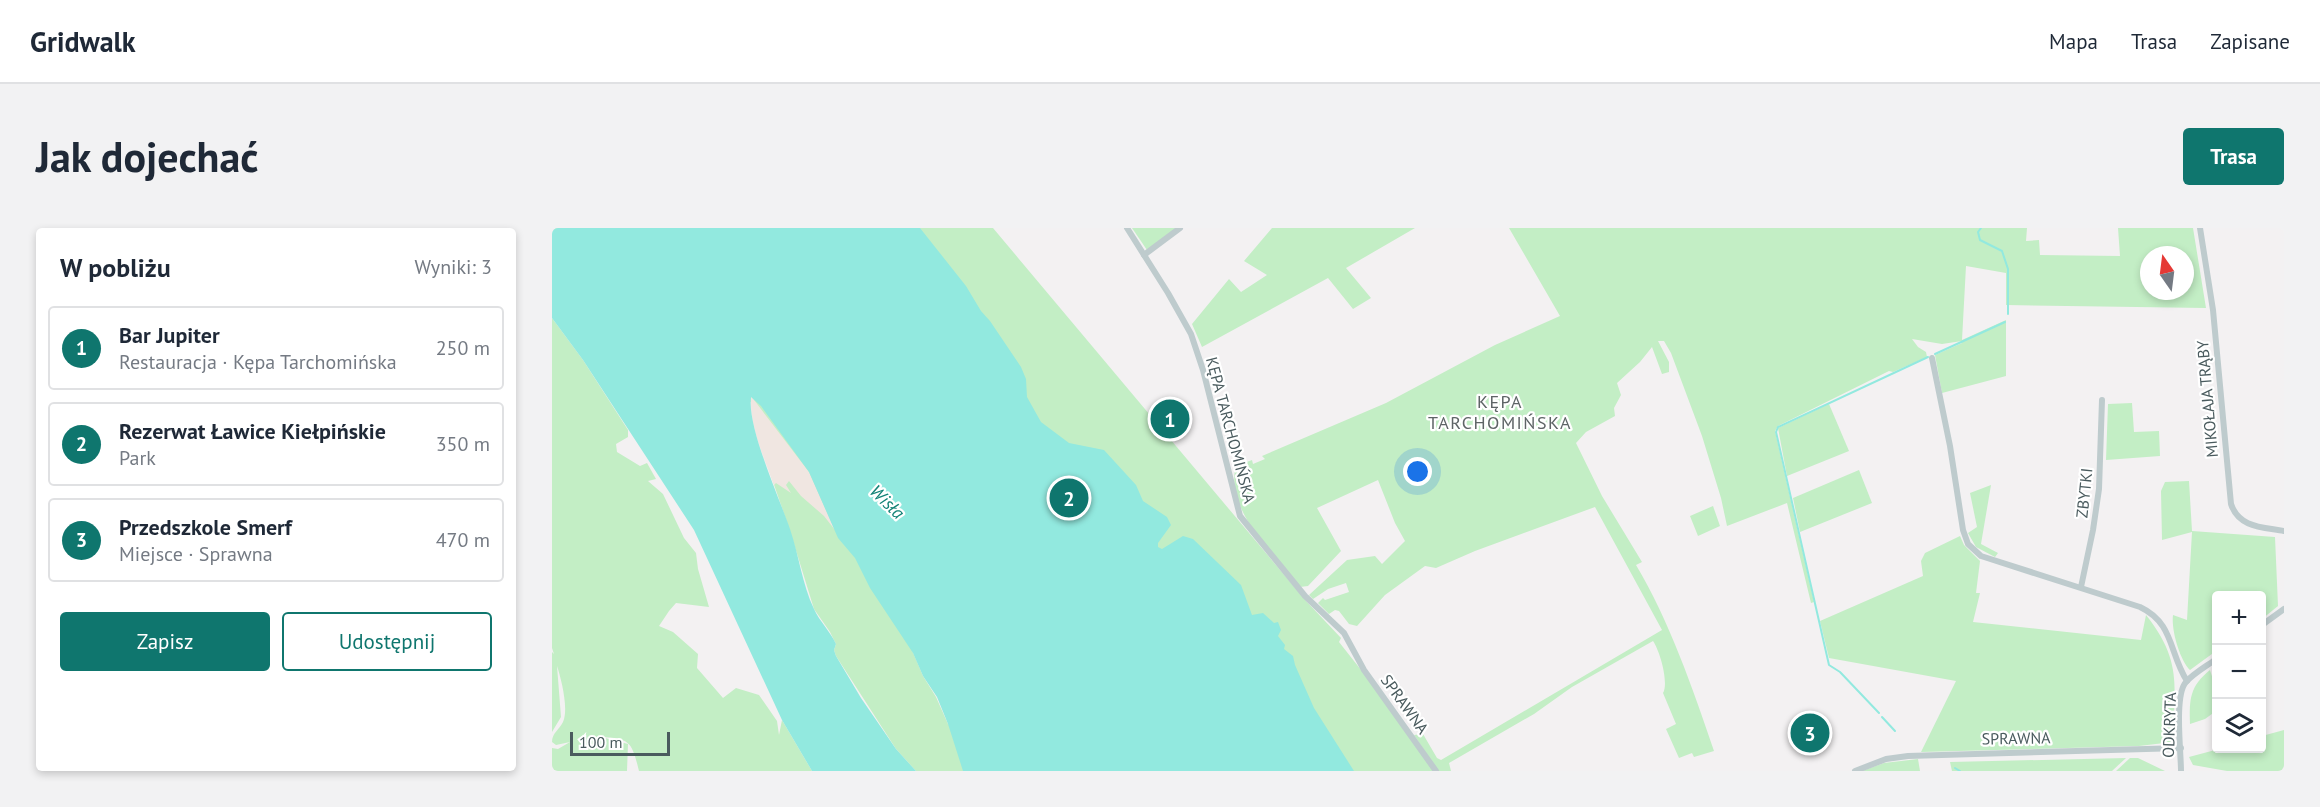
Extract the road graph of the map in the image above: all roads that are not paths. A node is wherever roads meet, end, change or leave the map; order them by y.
1 (1127, 228) edge
2 (1180, 228) edge
3 (2200, 228) edge
4 (1144, 255) junction
5 (1932, 358) dead end
6 (2102, 400) dead end
7 (2284, 531) edge
8 (2081, 587) junction
9 (2284, 609) edge
10 (2266, 622) edge
11 (1353, 652) joint
12 (2212, 663) edge
13 (2187, 681) junction
14 (2181, 748) junction
15 (1436, 771) edge
16 (1855, 771) edge
17 (2183, 771) edge

1 - 4 street, KĘPA TARCHOMIŃSKA
2 - 4 street
3 - 7 street, MIKOŁAJA TRĄBY
4 - 11 street, KĘPA TARCHOMIŃSKA
5 - 8 street
6 - 8 street, ZBYTKI
8 - 13 street
9 - 10 street
11 - 15 street, SPRAWNA
12 - 13 street
13 - 14 street, ODKRYTA
14 - 16 street, SPRAWNA
14 - 17 street, ODKRYTA

